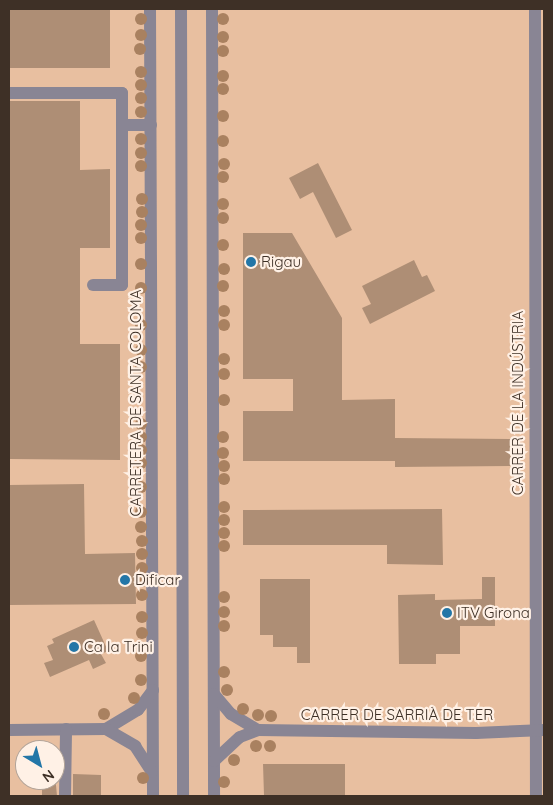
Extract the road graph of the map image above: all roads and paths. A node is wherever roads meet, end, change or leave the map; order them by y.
1 (150, 9) edge
2 (181, 9) edge
3 (212, 9) edge
4 (535, 9) edge
5 (9, 94) edge
6 (151, 125) junction
7 (122, 126) junction
8 (539, 192) edge
9 (93, 285) dead end
10 (154, 690) junction
11 (214, 694) junction
12 (66, 729) junction
13 (106, 729) junction
14 (9, 730) edge
15 (258, 730) junction
16 (540, 730) edge
17 (214, 761) junction
18 (153, 773) junction
19 (65, 796) edge
20 (153, 796) edge
21 (183, 796) edge
22 (214, 796) edge
23 (536, 796) edge

1 - 6 street, CARRETERA DE SANTA COLOMA
2 - 21 street
3 - 11 street
4 - 8 street, CARRER DE LA INDÚSTRIA
5 - 7 street
6 - 7 street
6 - 10 street, CARRETERA DE SANTA COLOMA
7 - 9 street
8 - 16 street, CARRER DE LA INDÚSTRIA
10 - 13 street
10 - 18 street, CARRETERA DE SANTA COLOMA
11 - 15 street, CARRER DE SARRIÀ DE TER
11 - 17 street
12 - 13 street
12 - 14 street
12 - 19 street
13 - 18 street
15 - 16 street, CARRER DE SARRIÀ DE TER
15 - 17 street, CARRER DE SARRIÀ DE TER
16 - 23 street, CARRER DE LA INDÚSTRIA
17 - 22 street
18 - 20 street, CARRETERA DE SANTA COLOMA

